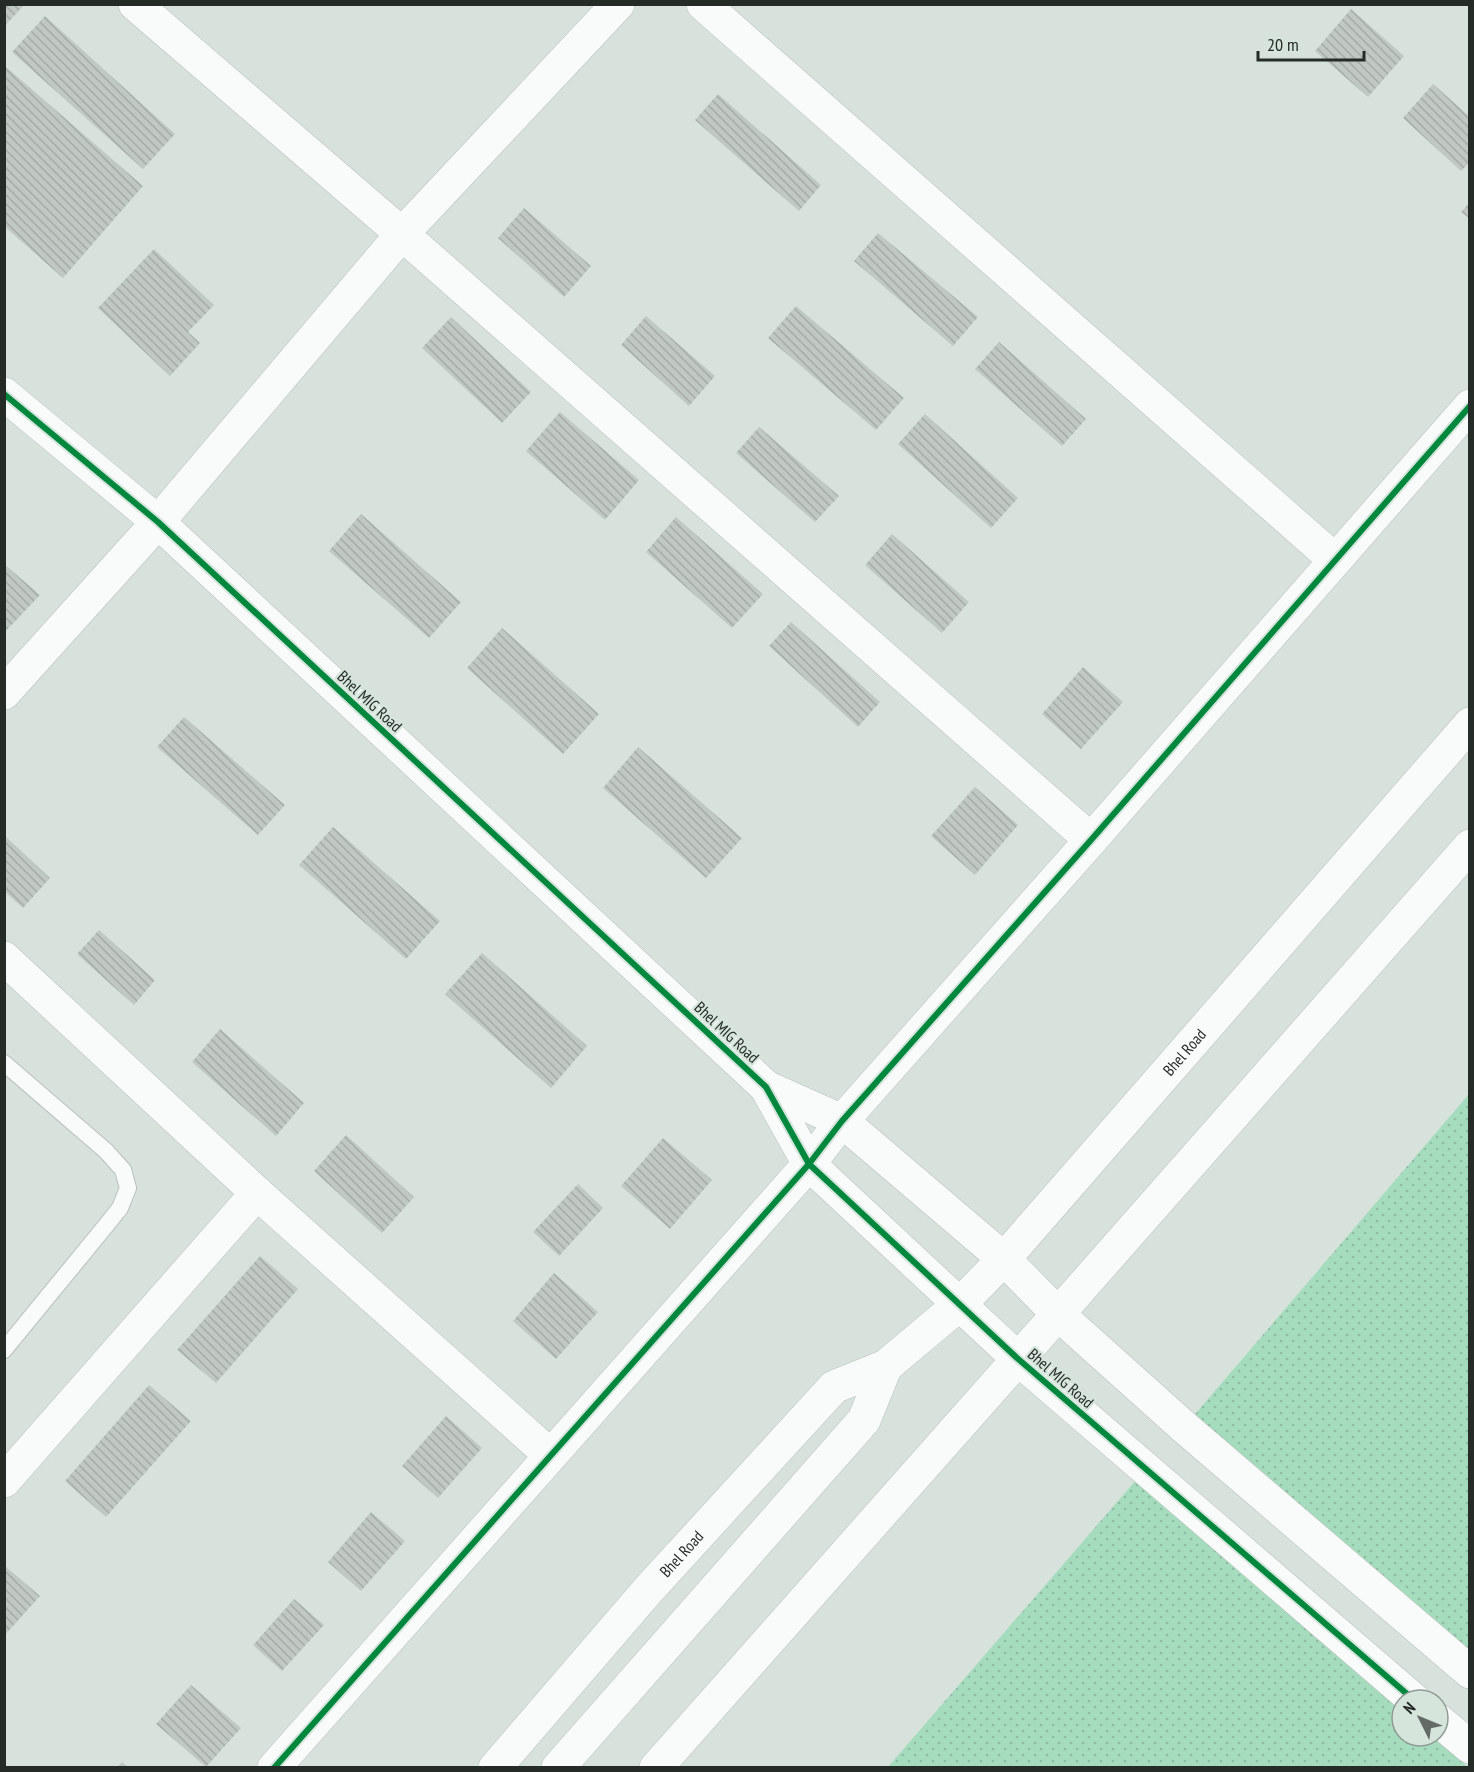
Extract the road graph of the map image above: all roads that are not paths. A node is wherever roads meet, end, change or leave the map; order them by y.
1 (135, 4) edge
2 (618, 4) edge
3 (703, 4) edge
4 (402, 234) junction
5 (4, 393) edge
6 (1470, 406) edge
7 (158, 522) junction
8 (1335, 560) junction
9 (4, 693) edge
10 (1470, 724) edge
11 (1091, 840) junction
12 (1470, 846) edge
13 (4, 957) edge
14 (4, 1063) edge
15 (766, 1086) junction
16 (842, 1121) junction
17 (808, 1164) junction
18 (257, 1193) junction
19 (1004, 1259) junction
20 (960, 1305) junction
21 (1058, 1314) junction
22 (4, 1350) edge
23 (1017, 1358) junction
24 (886, 1366) junction
25 (550, 1455) junction
26 (4, 1481) edge
27 (1470, 1672) edge
28 (1400, 1688) edge
29 (1450, 1730) edge
30 (1470, 1747) edge
31 (274, 1767) edge
32 (495, 1767) edge
33 (558, 1767) edge
34 (656, 1767) edge

1 - 4 street
2 - 4 street
3 - 8 street
4 - 7 street
4 - 11 street
5 - 7 street, Bhel MIG Road
6 - 8 street
7 - 9 street
7 - 15 street, Bhel MIG Road
8 - 11 street
10 - 19 street, Bhel Road
11 - 16 street
12 - 21 street
13 - 18 street
14 - 22 lane
15 - 16 street, Bhel MIG Road
15 - 17 street, Bhel MIG Road
16 - 17 street
16 - 19 street, Bhel MIG Road
17 - 20 street, Bhel MIG Road
17 - 25 street
18 - 25 street
18 - 26 street
19 - 20 street, Bhel Road
19 - 21 street, Bhel MIG Road
20 - 23 street, Bhel MIG Road
20 - 24 street, Bhel Road
21 - 23 street
21 - 27 street, Bhel MIG Road
23 - 28 street, Bhel MIG Road
23 - 34 street
24 - 32 street, Bhel Road
24 - 33 street, Bhel Road
25 - 31 street
29 - 30 street

